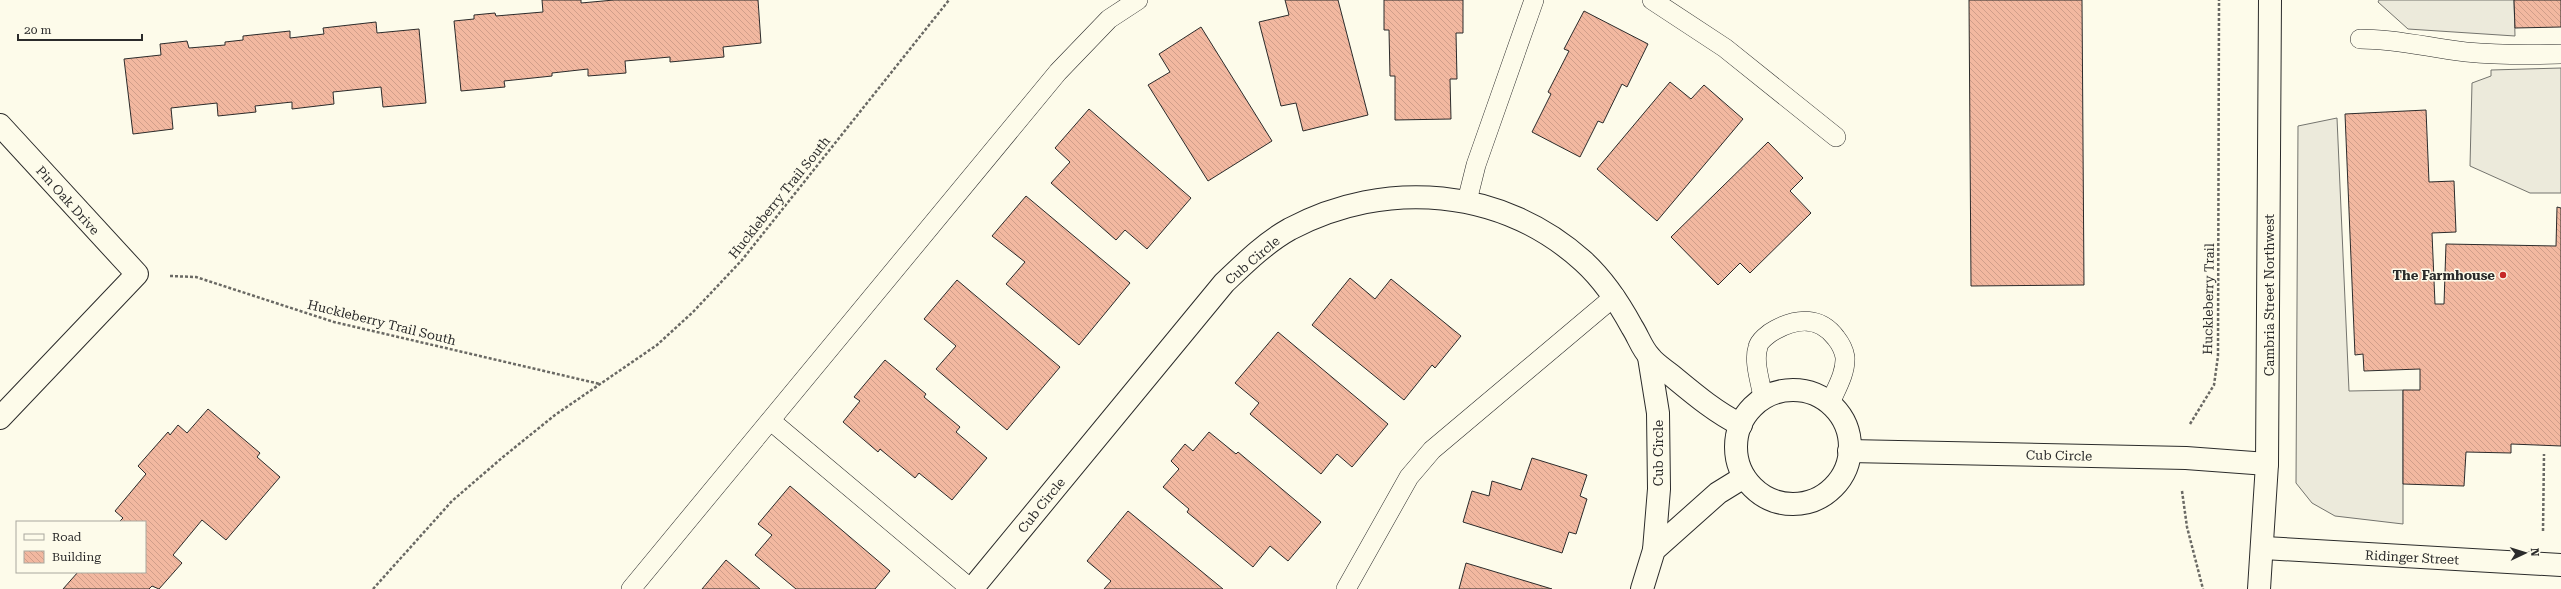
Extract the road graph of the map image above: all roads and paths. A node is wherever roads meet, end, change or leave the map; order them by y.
1 (949, 0) edge
2 (1138, 0) edge
3 (1534, 0) edge
4 (1652, 0) edge
5 (2219, 0) edge
6 (2270, 0) edge
7 (2360, 39) dead end
8 (2561, 54) edge
9 (0, 125) edge
10 (1836, 137) dead end
11 (1467, 201) junction
12 (137, 274) junction
13 (1615, 296) junction
14 (1650, 357) junction
15 (601, 384) junction
16 (1763, 398) junction
17 (1830, 403) junction
18 (0, 418) edge
19 (771, 421) junction
20 (1741, 425) junction
21 (1849, 451) junction
22 (2544, 454) dead end
23 (2186, 458) junction
24 (2268, 464) junction
25 (1744, 476) junction
26 (2543, 533) dead end
27 (2264, 548) junction
28 (1654, 550) junction
29 (2561, 564) edge
30 (373, 589) edge
31 (631, 589) edge
32 (972, 589) edge
33 (1346, 589) edge
34 (1642, 589) edge
35 (2203, 589) edge
36 (2259, 589) edge

1 - 15 path, Huckleberry Trail South
2 - 19 lane
3 - 11 lane
4 - 10 lane
5 - 23 path, Huckleberry Trail
6 - 24 street, Cambria Street Northwest
7 - 8 lane
9 - 12 street, Pin Oak Drive
11 - 13 street, Cub Circle
11 - 32 street, Cub Circle
12 - 15 path, Huckleberry Trail South
12 - 18 street
13 - 14 street, Cub Circle
13 - 33 lane
14 - 20 street, Cub Circle
14 - 28 street, Cub Circle
15 - 30 path, Huckleberry Trail South
16 - 17 street
16 - 17 lane
16 - 20 street
17 - 21 street
19 - 31 lane
19 - 32 lane
20 - 25 street
21 - 23 street, Cub Circle
21 - 25 street
22 - 26 path
23 - 24 street, Cub Circle
23 - 35 path, Huckleberry Trail
24 - 27 street, Cambria Street Northwest
25 - 28 street
27 - 29 street, Ridinger Street
27 - 36 street, Cambria Street Northwest
28 - 34 street, Cub Circle

